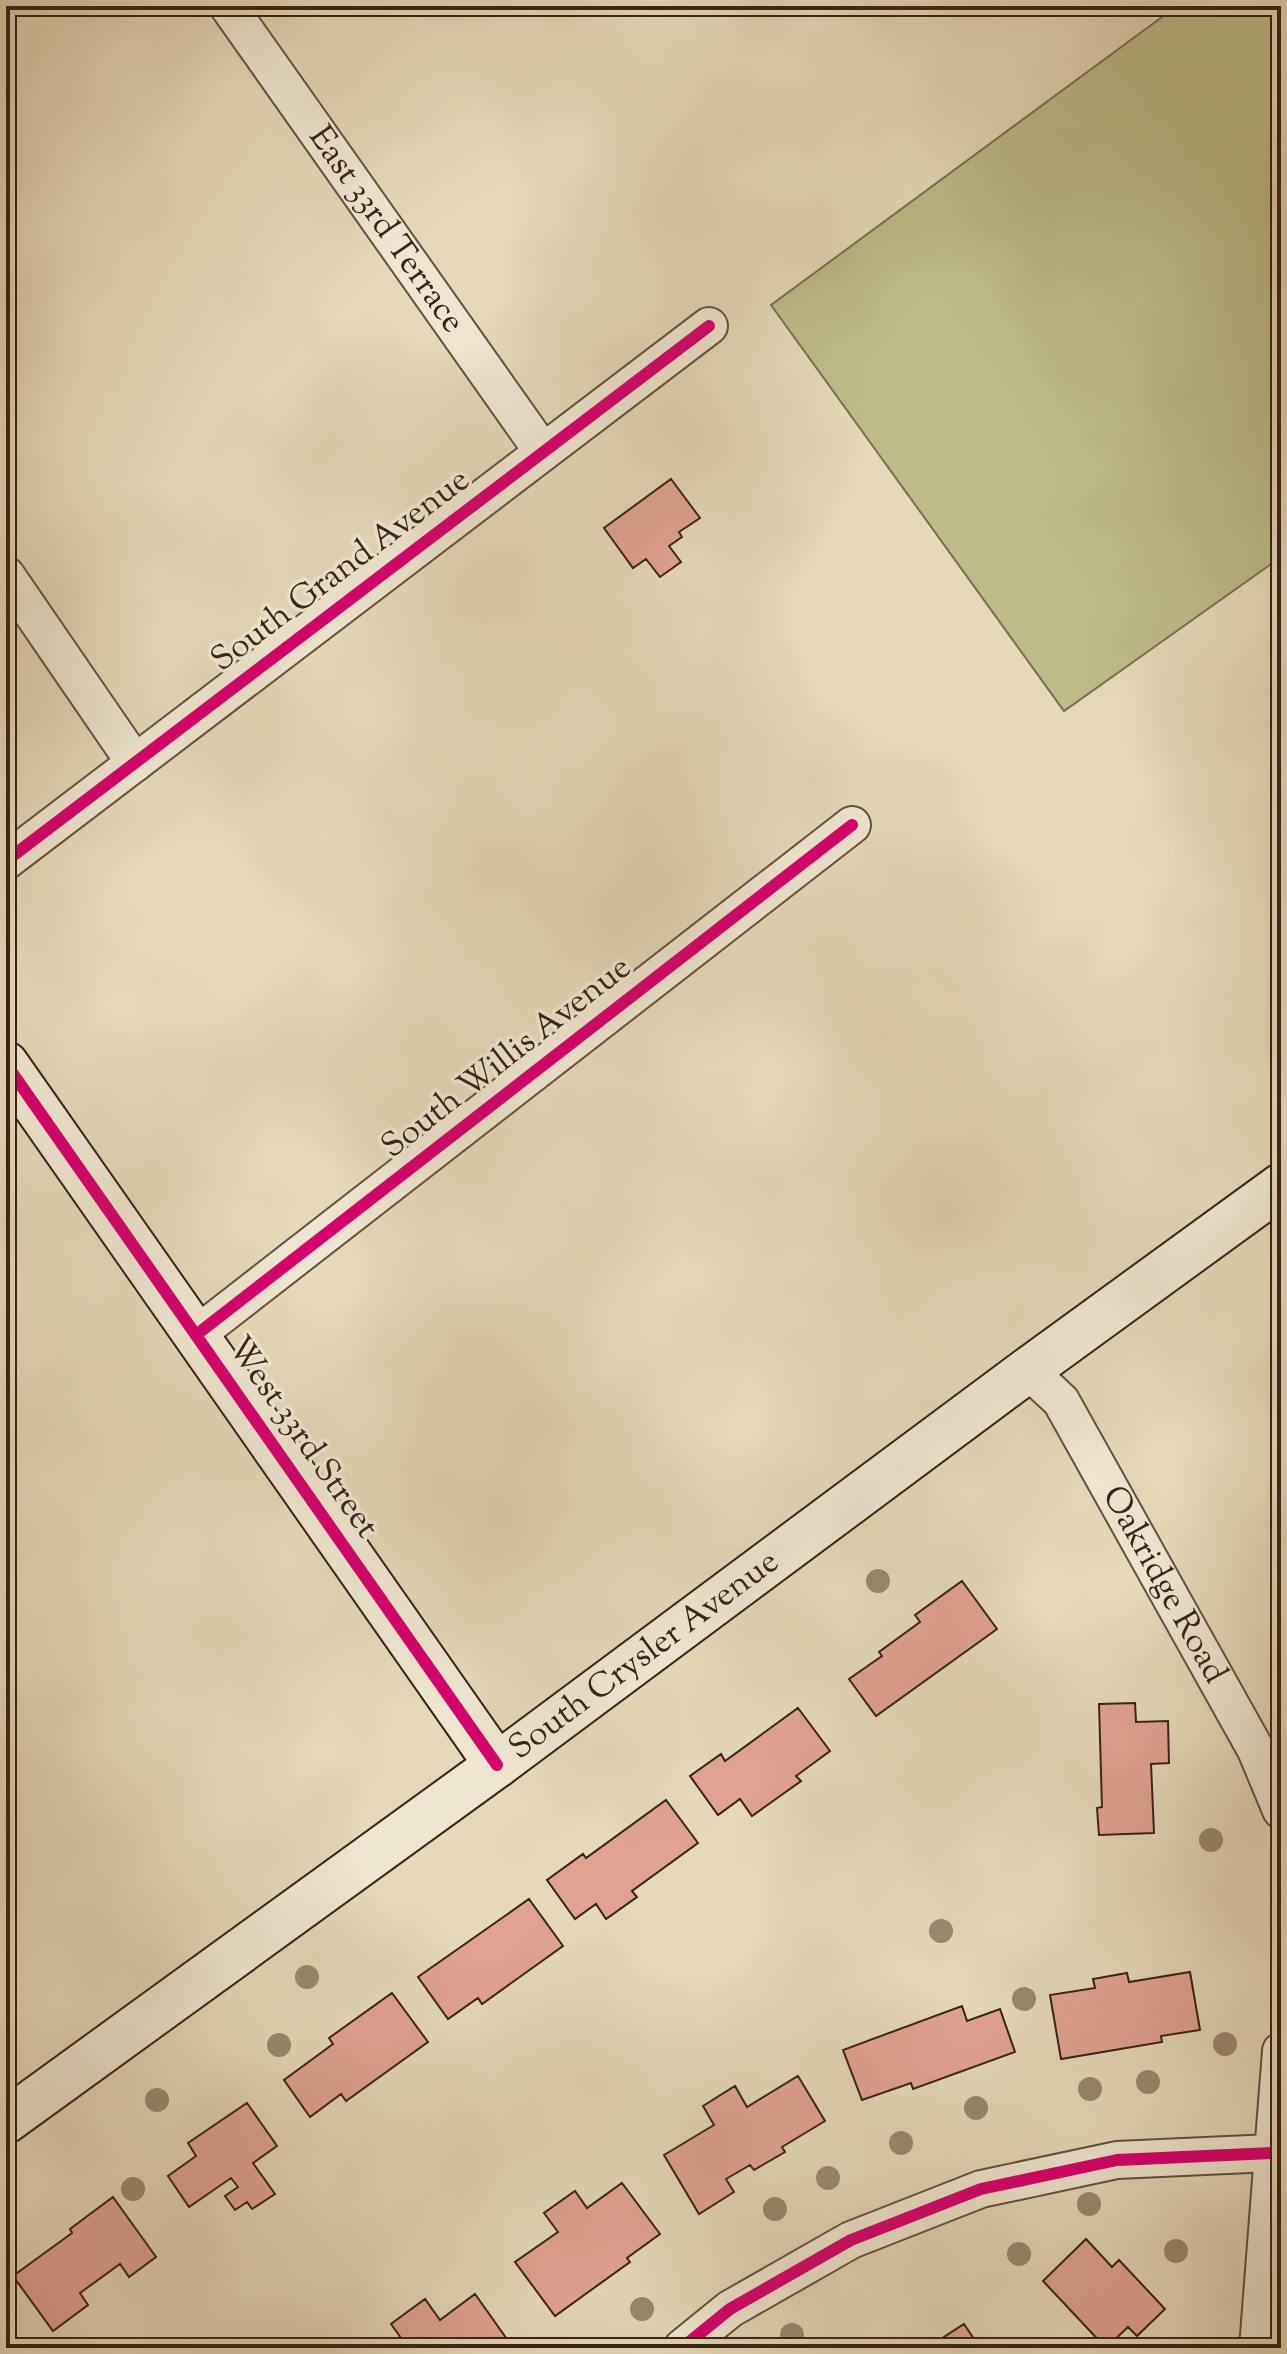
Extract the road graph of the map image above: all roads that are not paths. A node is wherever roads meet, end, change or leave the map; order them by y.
1 (228, 6) edge
2 (709, 326) dead end
3 (543, 452) junction
4 (6, 575) edge
5 (135, 763) junction
6 (852, 825) dead end
7 (6, 861) edge
8 (6, 1064) edge
9 (1281, 1186) edge
10 (196, 1335) junction
11 (1028, 1370) junction
12 (497, 1765) junction
13 (1281, 1810) edge
14 (1281, 2051) edge
15 (6, 2121) edge
16 (1272, 2153) junction
17 (682, 2348) edge
18 (1258, 2348) edge

1 - 3 street, East 33rd Terrace
2 - 3 street, South Grand Avenue
3 - 5 street, South Grand Avenue
4 - 5 street
5 - 7 street, South Grand Avenue
6 - 10 street, South Willis Avenue
8 - 10 main road, West 33rd Street
9 - 11 main road, South Crysler Avenue
10 - 12 main road, West 33rd Street
11 - 12 main road, South Crysler Avenue
11 - 13 street, Oakridge Road
12 - 15 main road, South Crysler Avenue
14 - 16 street
16 - 17 street
16 - 18 street

